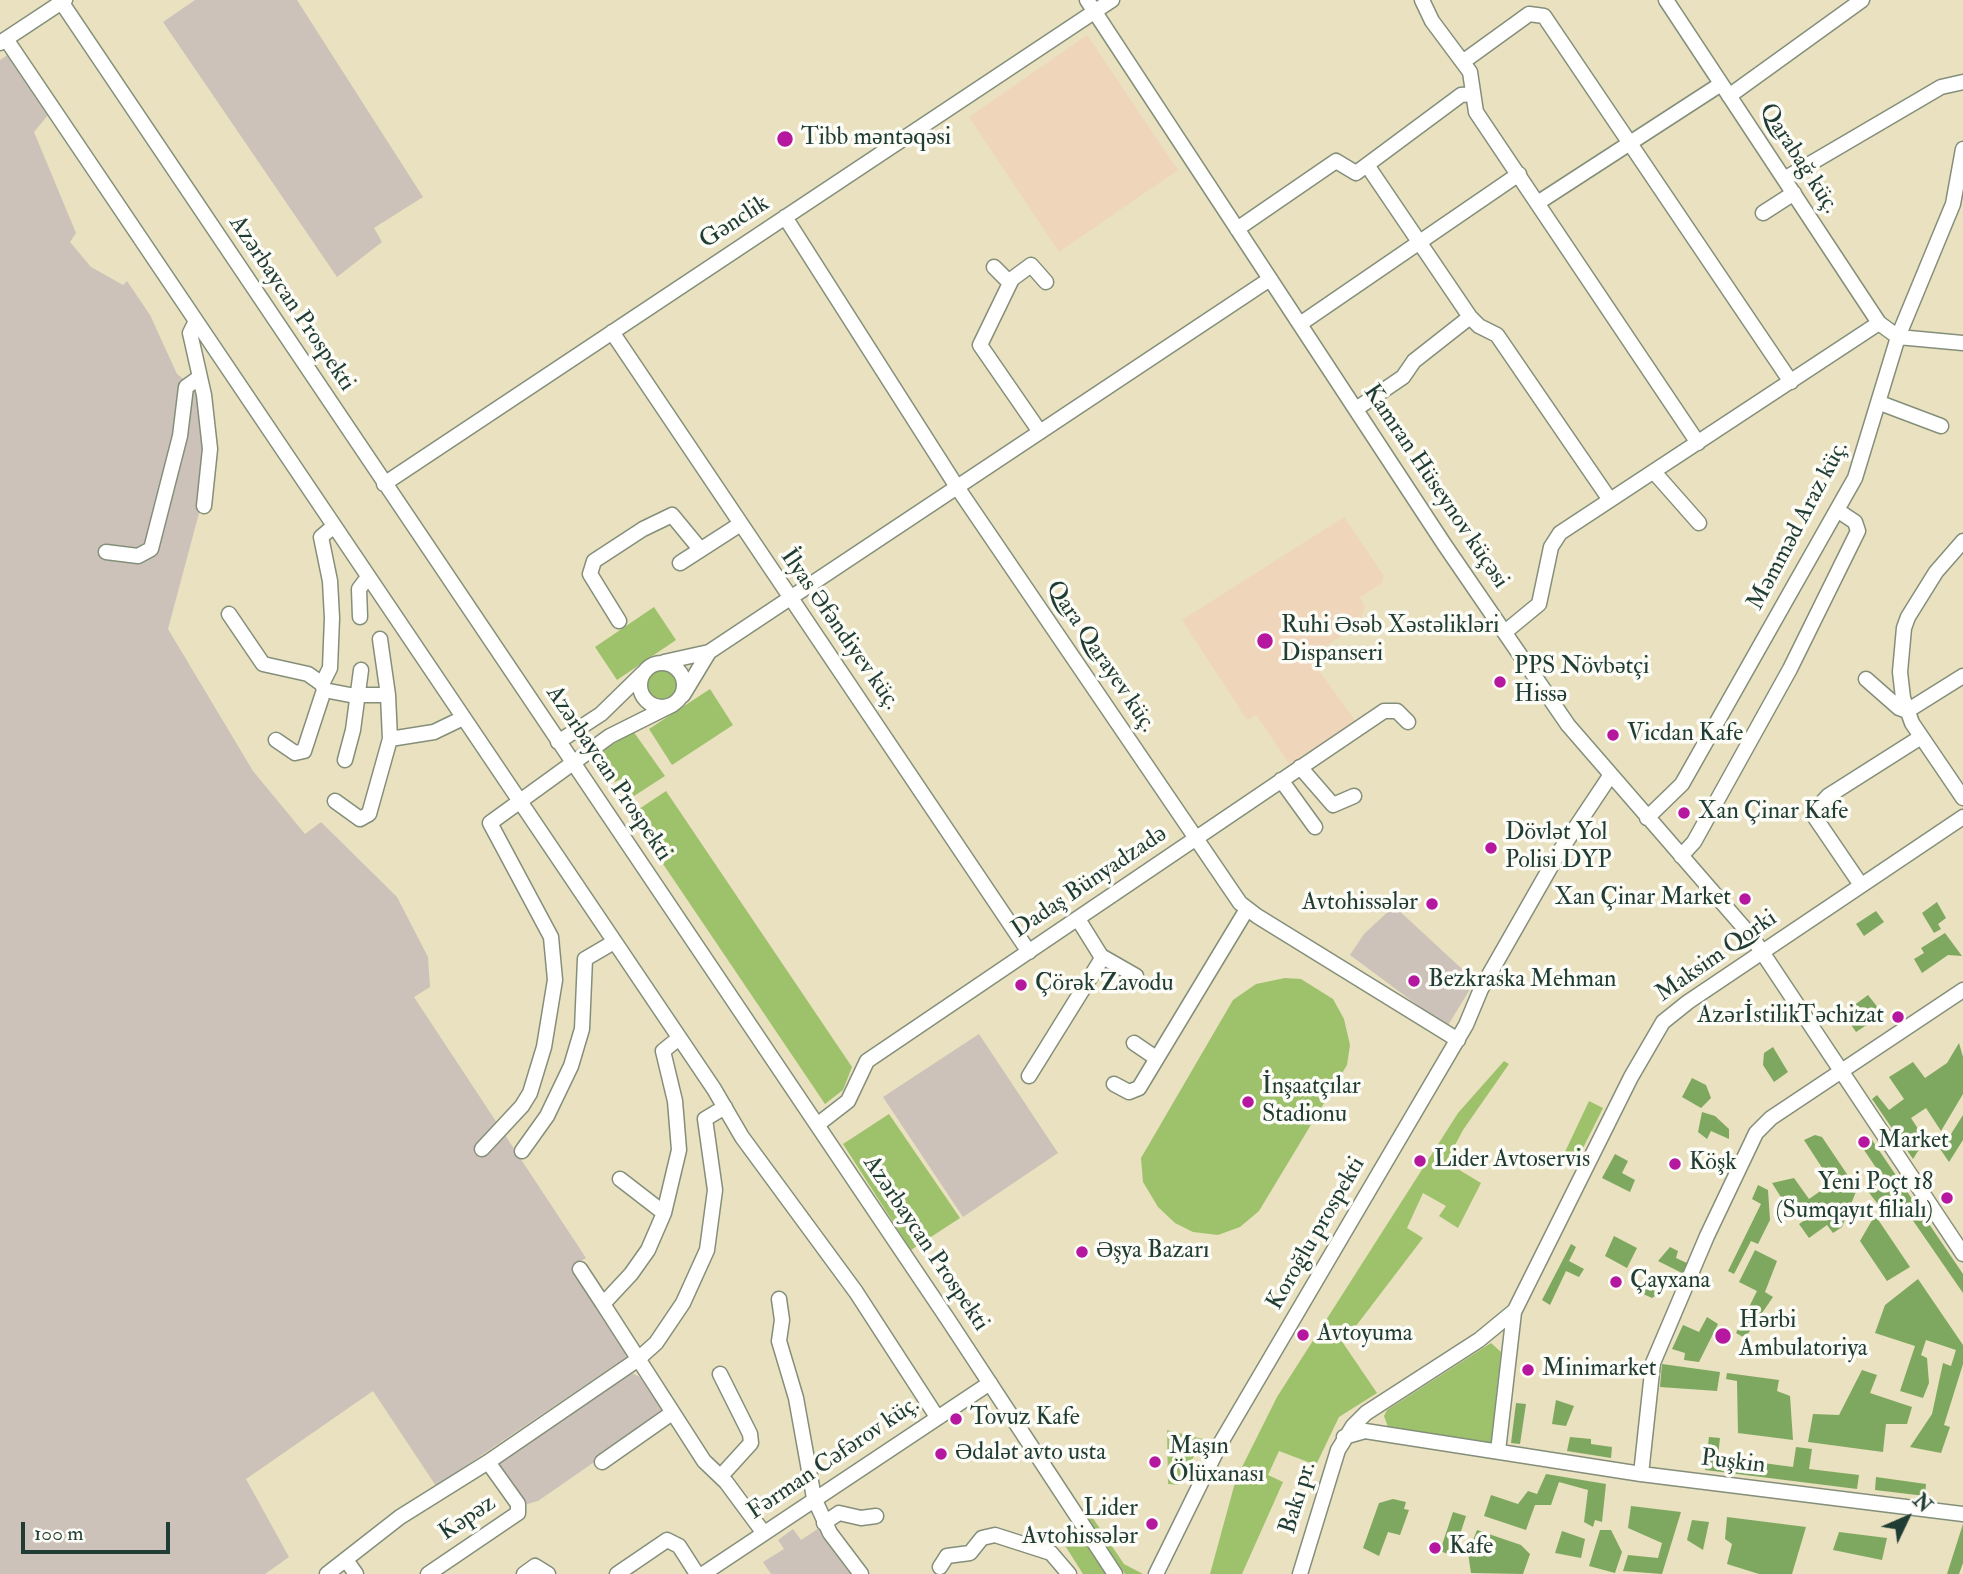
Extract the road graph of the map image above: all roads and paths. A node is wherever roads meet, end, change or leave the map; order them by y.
1 (1112, 0) edge
2 (1422, 0) edge
3 (1666, 0) edge
4 (1862, 0) edge
5 (62, 1) edge
6 (1091, 6) edge
7 (3, 41) edge
8 (1464, 61) junction
9 (1963, 82) edge
10 (1725, 90) junction
11 (1472, 94) junction
12 (1631, 144) junction
13 (1963, 149) edge
14 (1367, 165) junction
15 (1519, 174) junction
16 (1784, 179) junction
17 (1794, 193) junction
18 (1539, 202) junction
19 (1763, 214) dead end
20 (785, 217) junction
21 (1237, 229) junction
22 (1420, 242) junction
23 (994, 267) dead end
24 (1270, 279) junction
25 (1046, 282) dead end
26 (1010, 283) junction
27 (1470, 317) junction
28 (197, 321) junction
29 (1879, 323) junction
30 (1300, 324) junction
31 (612, 332) junction
32 (1898, 337) junction
33 (1963, 343) edge
34 (200, 377) junction
35 (1791, 383) junction
36 (1880, 403) junction
37 (1356, 409) junction
38 (1941, 426) dead end
39 (1040, 432) junction
40 (1698, 443) junction
41 (1654, 472) junction
42 (384, 484) junction
43 (957, 486) junction
44 (1610, 500) junction
45 (204, 506) dead end
46 (1837, 510) junction
47 (1699, 523) dead end
48 (739, 525) junction
49 (334, 526) junction
50 (1963, 541) edge
51 (700, 549) junction
52 (106, 552) dead end
53 (680, 563) dead end
54 (368, 577) junction
55 (789, 598) junction
56 (229, 614) dead end
57 (360, 617) dead end
58 (620, 621) dead end
59 (1504, 632) junction
60 (380, 639) dead end
61 (709, 652) junction
62 (653, 666) junction
63 (361, 670) dead end
64 (1963, 676) edge
65 (1866, 679) dead end
66 (323, 687) junction
67 (358, 695) junction
68 (388, 695) junction
69 (676, 702) junction
70 (1907, 710) junction
71 (463, 718) junction
72 (1408, 722) dead end
73 (1921, 737) junction
74 (390, 739) junction
75 (276, 740) dead end
76 (558, 742) junction
77 (345, 760) dead end
78 (573, 765) junction
79 (1300, 768) junction
80 (1610, 776) junction
81 (1281, 780) junction
82 (1354, 796) dead end
83 (1963, 798) edge
84 (335, 801) dead end
85 (521, 802) junction
86 (1963, 817) edge
87 (1647, 818) junction
88 (1315, 827) dead end
89 (1195, 838) junction
90 (1681, 856) junction
91 (1861, 885) junction
92 (1247, 909) junction
93 (1078, 919) junction
94 (614, 942) junction
95 (1030, 952) junction
96 (1763, 953) junction
97 (1101, 956) junction
98 (1136, 976) dead end
99 (1963, 990) edge
100 (678, 1038) junction
101 (1458, 1040) junction
102 (1133, 1043) dead end
103 (1156, 1058) junction
104 (1842, 1072) junction
105 (1029, 1076) dead end
106 (1114, 1084) dead end
107 (725, 1107) junction
108 (817, 1125) junction
109 (482, 1149) dead end
110 (522, 1151) dead end
111 (620, 1179) dead end
112 (664, 1213) junction
113 (1963, 1254) edge
114 (580, 1269) dead end
115 (779, 1299) dead end
116 (603, 1304) junction
117 (1514, 1311) junction
118 (1479, 1340) junction
119 (1507, 1355) junction
120 (637, 1360) junction
121 (720, 1374) dead end
122 (990, 1383) junction
123 (1385, 1400) junction
124 (672, 1413) junction
125 (937, 1418) junction
126 (1393, 1436) junction
127 (1344, 1437) junction
128 (1498, 1451) junction
129 (488, 1462) junction
130 (602, 1462) dead end
131 (1641, 1474) junction
132 (721, 1476) junction
133 (814, 1498) junction
134 (1963, 1514) edge
135 (876, 1516) dead end
136 (824, 1523) junction
137 (763, 1532) junction
138 (346, 1560) junction
139 (940, 1567) dead end
140 (711, 1572) edge
141 (327, 1574) edge
142 (356, 1574) edge
143 (428, 1574) edge
144 (524, 1574) edge
145 (548, 1574) edge
146 (617, 1574) edge
147 (697, 1574) edge
148 (861, 1574) edge
149 (1069, 1574) edge
150 (1115, 1574) edge
151 (1156, 1574) edge
152 (1300, 1574) edge

1 - 6 street, Gənclik
2 - 8 street
3 - 10 street, Qarabağ küç.
4 - 10 street
5 - 7 street
5 - 42 street, Azərbaycan Prospekti
6 - 20 street, Gənclik
6 - 21 street, Kamran Hüseynov küçəsi
7 - 28 street
8 - 11 street
8 - 12 street
9 - 16 street
10 - 12 street
10 - 16 street, Qarabağ küç.
11 - 14 street
11 - 15 street
12 - 18 street
12 - 35 street
13 - 32 street, Məmməd Araz küç.
14 - 21 street
14 - 22 street
15 - 18 street
15 - 22 street
16 - 17 street, Qarabağ küç.
17 - 19 street
17 - 29 street, Qarabağ küç.
18 - 40 street
20 - 31 street, Gənclik
20 - 43 street, Qara Qarayev küç.
21 - 24 street, Kamran Hüseynov küçəsi
22 - 27 street
22 - 30 street
23 - 26 street
24 - 30 street, Kamran Hüseynov küçəsi
24 - 39 street
25 - 26 street
26 - 39 street
27 - 37 street
27 - 44 street
28 - 34 street
28 - 49 street
29 - 32 street, Qarabağ küç.
29 - 35 street
30 - 37 street, Kamran Hüseynov küçəsi
31 - 42 street, Gənclik
31 - 48 street, İlyas Əfəndiyev küç.
32 - 33 street
32 - 36 street, Məmməd Araz küç.
34 - 45 street
34 - 52 street
35 - 40 street
36 - 38 street
36 - 46 street, Məmməd Araz küç.
37 - 59 street, Kamran Hüseynov küçəsi
39 - 43 street
40 - 41 street
41 - 44 street
41 - 47 street
42 - 76 street, Azərbaycan Prospekti
43 - 55 street
43 - 89 street, Qara Qarayev küç.
44 - 59 street
46 - 87 street, Məmməd Araz küç.
46 - 90 street
48 - 51 street
48 - 55 street, İlyas Əfəndiyev küç.
49 - 54 street
49 - 66 street
50 - 70 street
51 - 53 street
51 - 58 street
54 - 57 street
54 - 71 street
55 - 61 street
55 - 95 street, İlyas Əfəndiyev küç.
56 - 66 street
59 - 80 street, Kamran Hüseynov küçəsi
60 - 68 street
61 - 62 street
61 - 69 street
62 - 69 street
62 - 69 street
62 - 76 street
63 - 67 street
64 - 70 street
65 - 70 street
66 - 67 street
66 - 75 street
67 - 68 street
67 - 77 street
68 - 74 street
69 - 78 street
70 - 73 street
71 - 74 street
71 - 85 street
72 - 79 street, Dadaş Bünyadzadə
73 - 83 street
73 - 91 street
74 - 84 street
76 - 78 street, Azərbaycan Prospekti
78 - 85 street
78 - 108 street, Azərbaycan Prospekti
79 - 81 street, Dadaş Bünyadzadə
79 - 82 street
80 - 87 street, Kamran Hüseynov küçəsi
80 - 101 street, Koroğlu prospekti
81 - 88 street
81 - 89 street, Dadaş Bünyadzadə
85 - 94 street
85 - 109 street
86 - 91 street, Maksim Qorki
87 - 90 street, Kamran Hüseynov küçəsi
89 - 92 street, Qara Qarayev küç.
89 - 93 street, Dadaş Bünyadzadə
90 - 96 street, Kamran Hüseynov küçəsi
91 - 96 street, Maksim Qorki
92 - 101 street, Qara Qarayev küç.
92 - 103 street
93 - 95 street, Dadaş Bünyadzadə
93 - 97 street
94 - 100 street
94 - 110 street
95 - 108 street, Dadaş Bünyadzadə
96 - 104 street, Kamran Hüseynov küçəsi
96 - 117 street, Maksim Qorki
97 - 98 street
97 - 105 street
99 - 104 street
100 - 107 street
100 - 112 street
101 - 151 street, Koroğlu prospekti
102 - 103 street
103 - 106 street
104 - 113 street, Kamran Hüseynov küçəsi
104 - 131 street
107 - 120 street
107 - 125 street
108 - 122 street, Azərbaycan Prospekti
111 - 112 street
112 - 116 street
114 - 116 street
115 - 133 street
116 - 120 street
117 - 118 street
117 - 119 street
118 - 119 street
118 - 123 street
119 - 128 street
120 - 124 street
120 - 129 street
121 - 132 street
122 - 125 street, Fərman Cəfərov küç.
122 - 150 street, Azərbaycan Prospekti
123 - 126 street
123 - 127 street
124 - 130 street
124 - 132 street
125 - 133 street, Fərman Cəfərov küç.
126 - 127 street, Puşkin
126 - 128 street, Puşkin
127 - 152 street, Bakı pr.
128 - 131 street, Puşkin
129 - 138 street
129 - 143 street, Kəpəz
131 - 134 street, Puşkin
132 - 137 street
133 - 136 street
133 - 137 street, Fərman Cəfərov küç.
135 - 136 street
136 - 148 street
137 - 140 street, Fərman Cəfərov küç.
138 - 141 street
138 - 142 street
139 - 149 street
144 - 145 street
146 - 147 street

